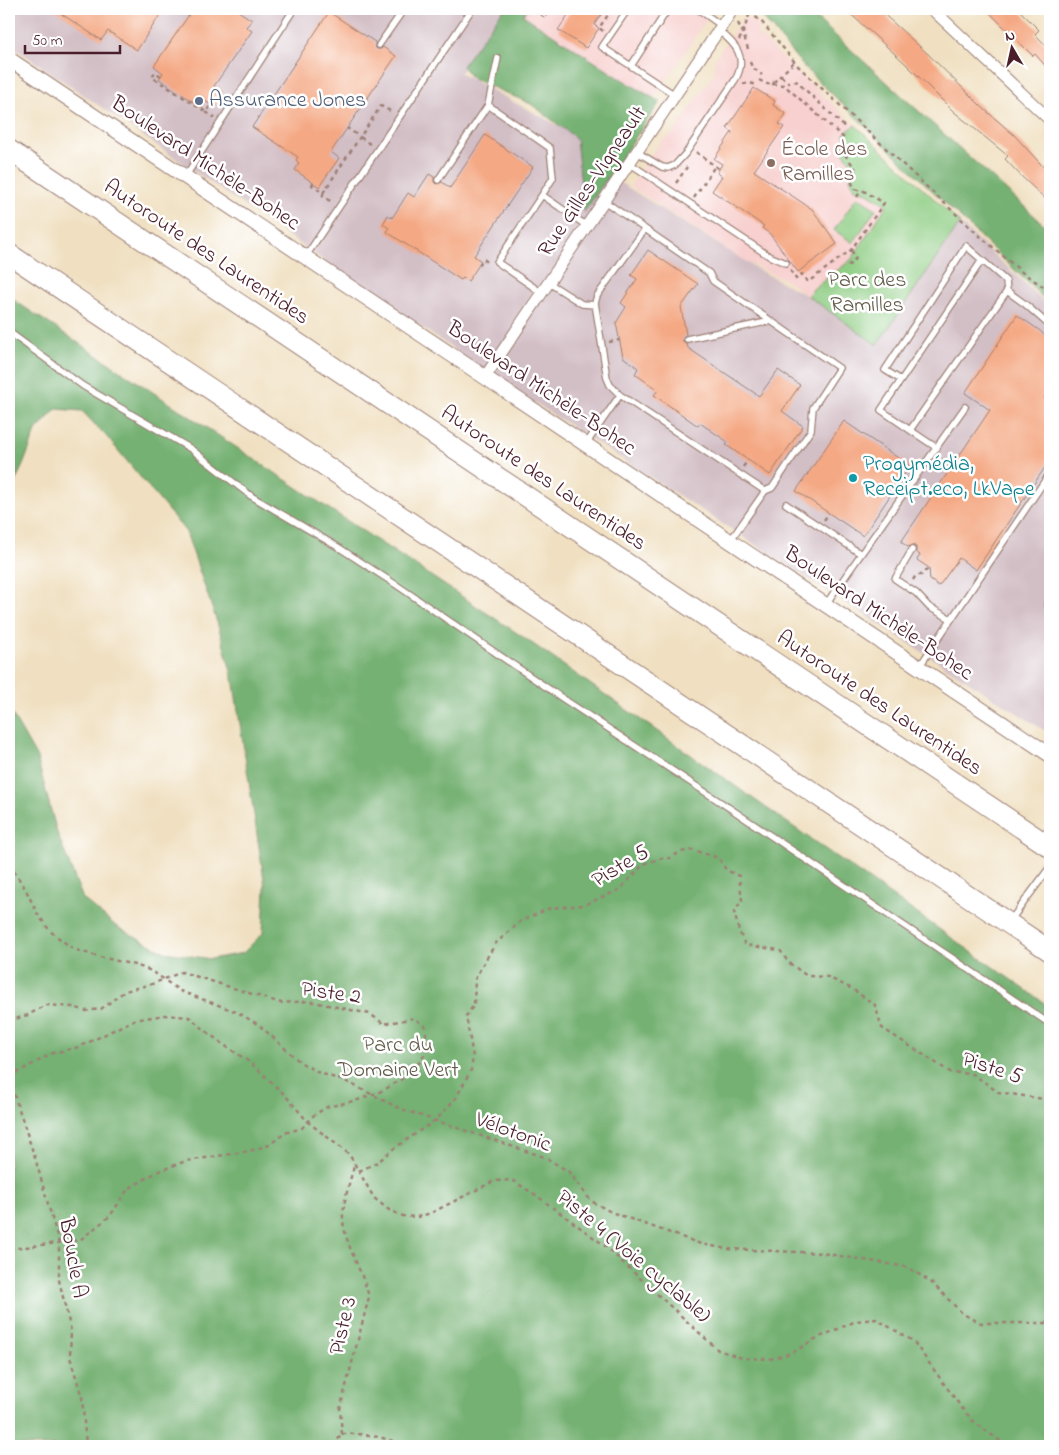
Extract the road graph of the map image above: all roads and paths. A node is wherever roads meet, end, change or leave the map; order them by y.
1 (294, 9) edge
2 (404, 9) edge
3 (472, 9) edge
4 (612, 9) edge
5 (628, 9) edge
6 (668, 9) edge
7 (698, 9) edge
8 (733, 9) edge
9 (751, 9) edge
10 (932, 9) edge
11 (749, 12) junction
12 (599, 28) dead end
13 (721, 28) junction
14 (743, 33) dead end
15 (380, 45) dead end
16 (498, 58) dead end
17 (9, 59) edge
18 (794, 62) junction
19 (631, 66) junction
20 (161, 76) dead end
21 (781, 76) junction
22 (759, 80) dead end
23 (789, 83) junction
24 (772, 84) junction
25 (786, 88) junction
26 (675, 96) junction
27 (203, 104) dead end
28 (488, 105) junction
29 (399, 117) junction
30 (1050, 120) edge
31 (347, 128) dead end
32 (848, 129) dead end
33 (360, 137) junction
34 (378, 149) junction
35 (9, 150) edge
36 (637, 152) junction
37 (696, 153) dead end
38 (629, 163) junction
39 (715, 166) junction
40 (719, 169) dead end
41 (185, 177) junction
42 (438, 180) dead end
43 (313, 182) dead end
44 (699, 190) dead end
45 (861, 190) junction
46 (323, 192) junction
47 (542, 195) junction
48 (857, 197) dead end
49 (604, 201) junction
50 (339, 207) junction
51 (587, 226) junction
52 (645, 229) junction
53 (851, 250) junction
54 (9, 254) edge
55 (305, 257) junction
56 (982, 260) junction
57 (488, 263) dead end
58 (786, 263) dead end
59 (479, 265) dead end
60 (848, 266) dead end
61 (794, 276) dead end
62 (549, 283) junction
63 (1007, 291) junction
64 (1050, 292) edge
65 (542, 293) junction
66 (595, 305) junction
67 (771, 321) junction
68 (1050, 326) edge
69 (9, 332) edge
70 (686, 339) dead end
71 (619, 340) dead end
72 (611, 342) dead end
73 (485, 377) junction
74 (901, 380) junction
75 (620, 395) junction
76 (966, 407) dead end
77 (910, 430) junction
78 (586, 444) junction
79 (937, 448) junction
80 (748, 460) dead end
81 (743, 467) dead end
82 (1050, 472) edge
83 (765, 490) junction
84 (786, 504) dead end
85 (829, 513) dead end
86 (824, 521) dead end
87 (730, 541) junction
88 (912, 550) dead end
89 (861, 554) junction
90 (929, 568) dead end
91 (916, 575) dead end
92 (1050, 601) edge
93 (826, 604) junction
94 (1050, 607) edge
95 (951, 619) junction
96 (919, 667) junction
97 (1050, 755) edge
98 (1050, 847) edge
99 (9, 864) edge
100 (1050, 867) edge
101 (1008, 923) junction
102 (1050, 951) edge
103 (164, 980) junction
104 (9, 1021) edge
105 (1050, 1024) edge
106 (9, 1078) edge
107 (372, 1095) junction
108 (1050, 1100) edge
109 (435, 1121) junction
110 (308, 1122) junction
111 (355, 1163) junction
112 (359, 1171) junction
113 (59, 1243) junction
114 (9, 1249) edge
115 (1050, 1323) edge
116 (342, 1434) junction
117 (86, 1446) edge
118 (333, 1446) edge
119 (406, 1446) edge
120 (1007, 1446) edge

1 - 41 lane
2 - 15 lane
3 - 29 lane
4 - 12 path
5 - 19 lane
6 - 19 lane
7 - 13 lane
8 - 13 street, Rue Gilles-Vigneault
9 - 11 path
10 - 30 street
11 - 14 path
11 - 18 path
13 - 26 street, Rue Gilles-Vigneault
13 - 36 lane
16 - 28 lane
17 - 41 street, Boulevard Michèle-Bohec
18 - 21 path
18 - 64 path
19 - 26 lane
20 - 27 path
21 - 23 path
21 - 24 path
22 - 24 path
23 - 25 path
23 - 32 path
24 - 25 path
25 - 45 path
26 - 36 street, Rue Gilles-Vigneault
28 - 42 lane
28 - 47 lane
29 - 33 path
29 - 34 lane
31 - 33 path
33 - 34 path
33 - 46 path
34 - 50 lane
35 - 98 highway, Autoroute des Laurentides
36 - 38 street, Rue Gilles-Vigneault
37 - 39 path
38 - 49 street, Rue Gilles-Vigneault
38 - 58 lane
39 - 40 path
39 - 44 path
41 - 55 street, Boulevard Michèle-Bohec
43 - 46 path
45 - 48 path
45 - 53 path
46 - 50 path
47 - 51 lane
47 - 65 lane
49 - 51 street, Rue Gilles-Vigneault
49 - 52 lane
50 - 55 lane
51 - 62 street, Rue Gilles-Vigneault
52 - 66 lane
52 - 67 lane
53 - 60 path
53 - 61 path
54 - 101 highway
55 - 73 street, Boulevard Michèle-Bohec
56 - 63 lane
56 - 74 lane
56 - 74 lane
57 - 59 path
62 - 65 street, Rue Gilles-Vigneault
62 - 66 lane
63 - 68 lane
63 - 77 lane
65 - 73 street, Rue Gilles-Vigneault
66 - 75 lane
67 - 70 lane
67 - 83 lane
69 - 105 lane
71 - 72 path
73 - 78 street, Boulevard Michèle-Bohec
74 - 77 lane
75 - 78 lane
75 - 83 lane
76 - 79 lane
77 - 79 lane
78 - 87 street, Boulevard Michèle-Bohec
79 - 89 lane
80 - 81 path
82 - 95 lane
83 - 87 lane
84 - 89 lane
85 - 86 path
87 - 93 street, Boulevard Michèle-Bohec
88 - 95 lane
89 - 93 lane
90 - 91 path
92 - 94 lane
93 - 96 street, Boulevard Michèle-Bohec
95 - 96 lane
96 - 97 street, Boulevard Michèle-Bohec
99 - 103 path, Vélotonic
100 - 101 lane
101 - 102 highway
103 - 104 path, Piste 2
103 - 107 path, Vélotonic
103 - 107 path, Piste 2
106 - 110 path, Piste 4 (Voie cyclable)
106 - 113 path, Boucle A
107 - 109 path, Vélotonic
107 - 110 path, Piste 2
108 - 109 path, Piste 5
109 - 112 path, Piste 5
109 - 115 path, Vélotonic
110 - 111 path, Piste 4 (Voie cyclable)
110 - 113 path, Piste 2
111 - 112 path, Piste 4 (Voie cyclable)
111 - 116 path, Piste 3
112 - 120 path, Piste 4 (Voie cyclable)
113 - 114 path, Piste 2
113 - 117 path, Boucle A
116 - 118 path
116 - 119 path

